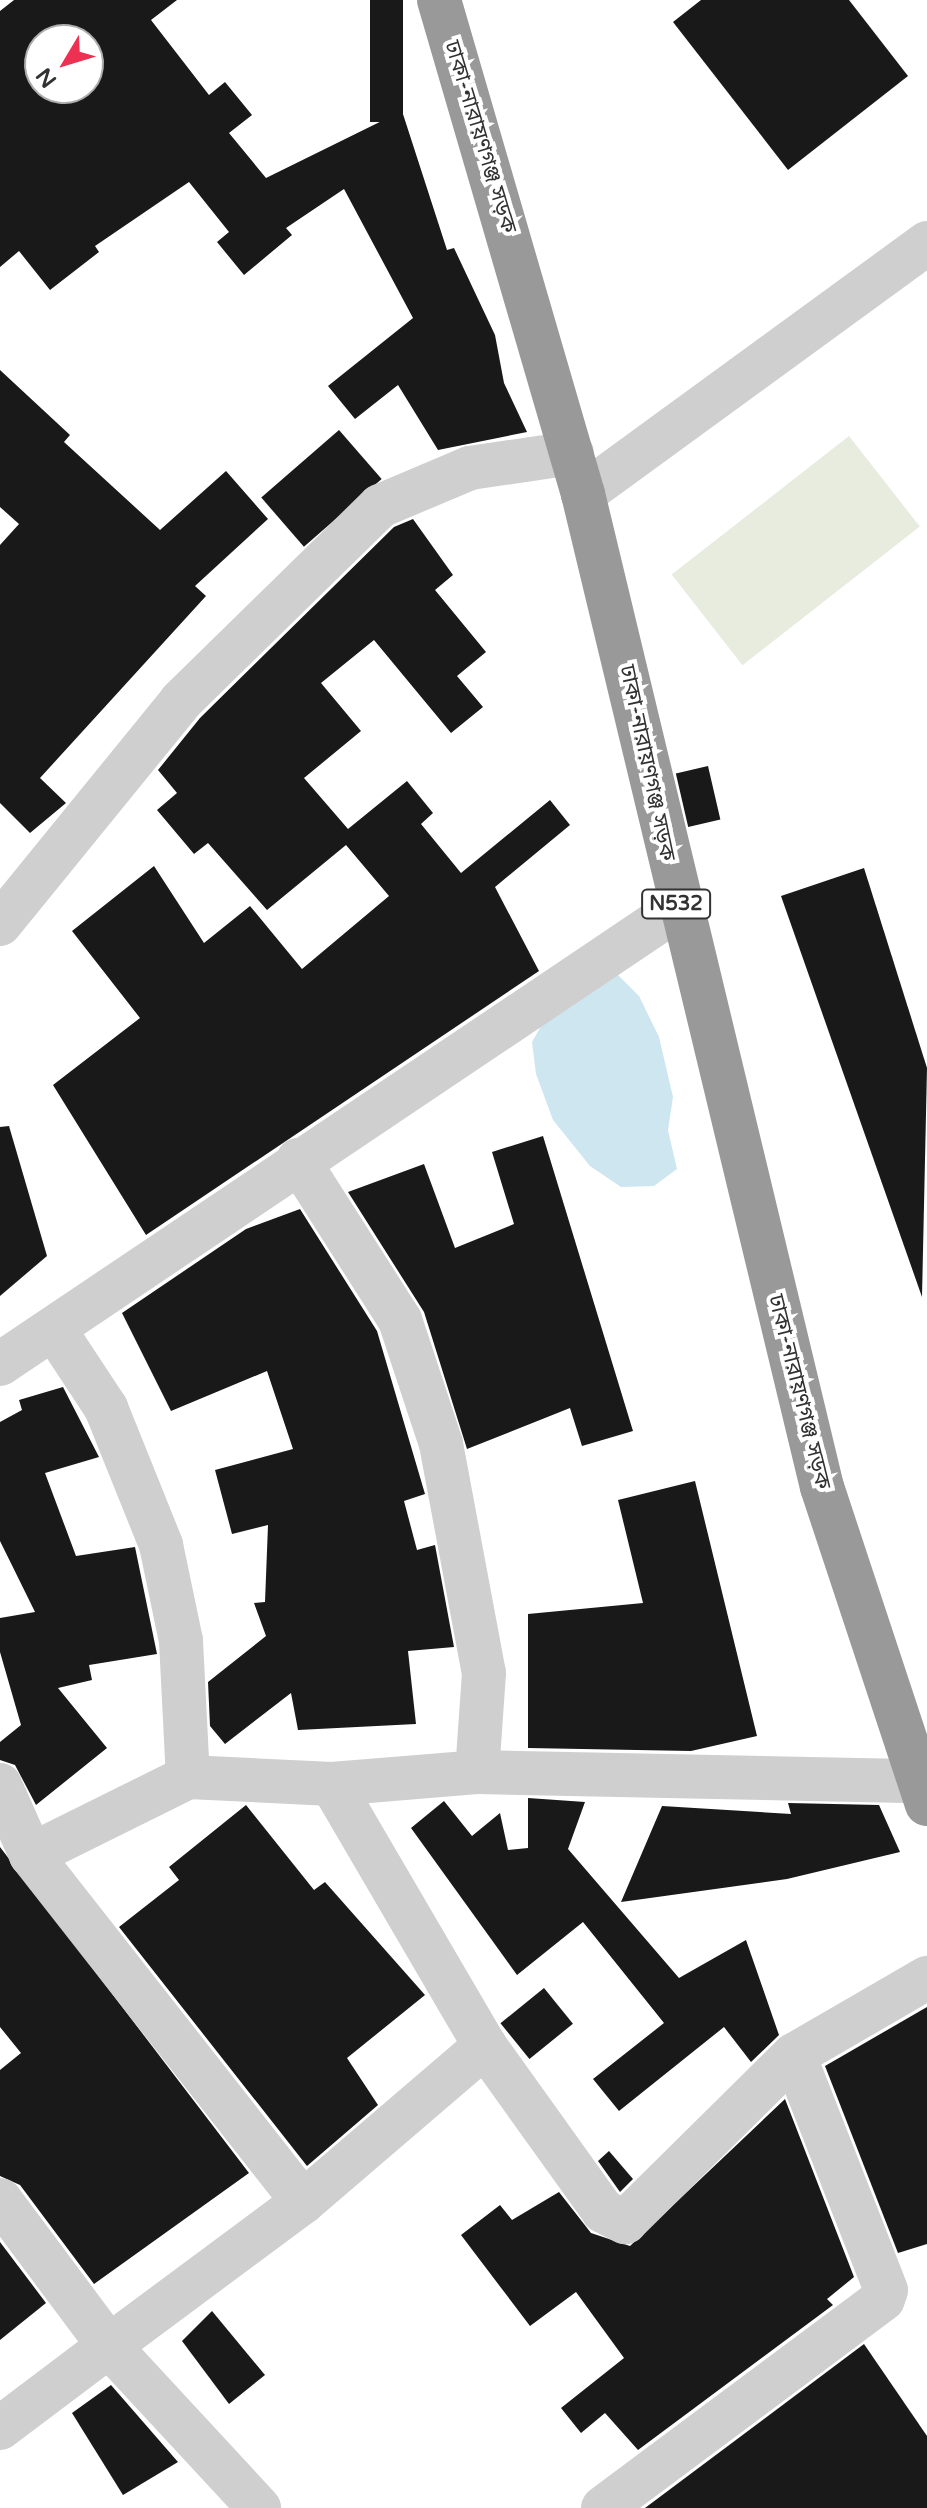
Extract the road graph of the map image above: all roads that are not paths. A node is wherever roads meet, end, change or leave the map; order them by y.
1 (439, 0) edge
2 (927, 243) edge
3 (578, 473) junction
4 (677, 909) junction
5 (0, 924) edge
6 (298, 1160) junction
7 (54, 1329) junction
8 (0, 1364) edge
9 (477, 1772) junction
10 (188, 1777) junction
11 (332, 1784) junction
12 (0, 1785) edge
13 (923, 1792) edge
14 (31, 1855) junction
15 (927, 1978) edge
16 (485, 2046) junction
17 (794, 2055) junction
18 (0, 2200) edge
19 (298, 2207) junction
20 (122, 2334) junction
21 (0, 2428) edge
22 (259, 2508) edge
23 (603, 2508) edge

1 - 3 highway, ঢাকা-নারায়ণগঞ্জ সড়ক / N532
2 - 3 street
3 - 4 highway, ঢাকা-নারায়ণগঞ্জ সড়ক / N532
3 - 5 street
4 - 6 street
4 - 13 highway, ঢাকা-নারায়ণগঞ্জ সড়ক / N532
6 - 7 street
6 - 9 street
7 - 8 street
7 - 10 street
9 - 11 street
9 - 13 street
10 - 11 street
10 - 14 street
11 - 16 street
12 - 14 street
14 - 19 street
15 - 17 street
16 - 17 street
16 - 19 street
17 - 23 street
18 - 20 street
19 - 20 street
20 - 21 street
20 - 22 street

